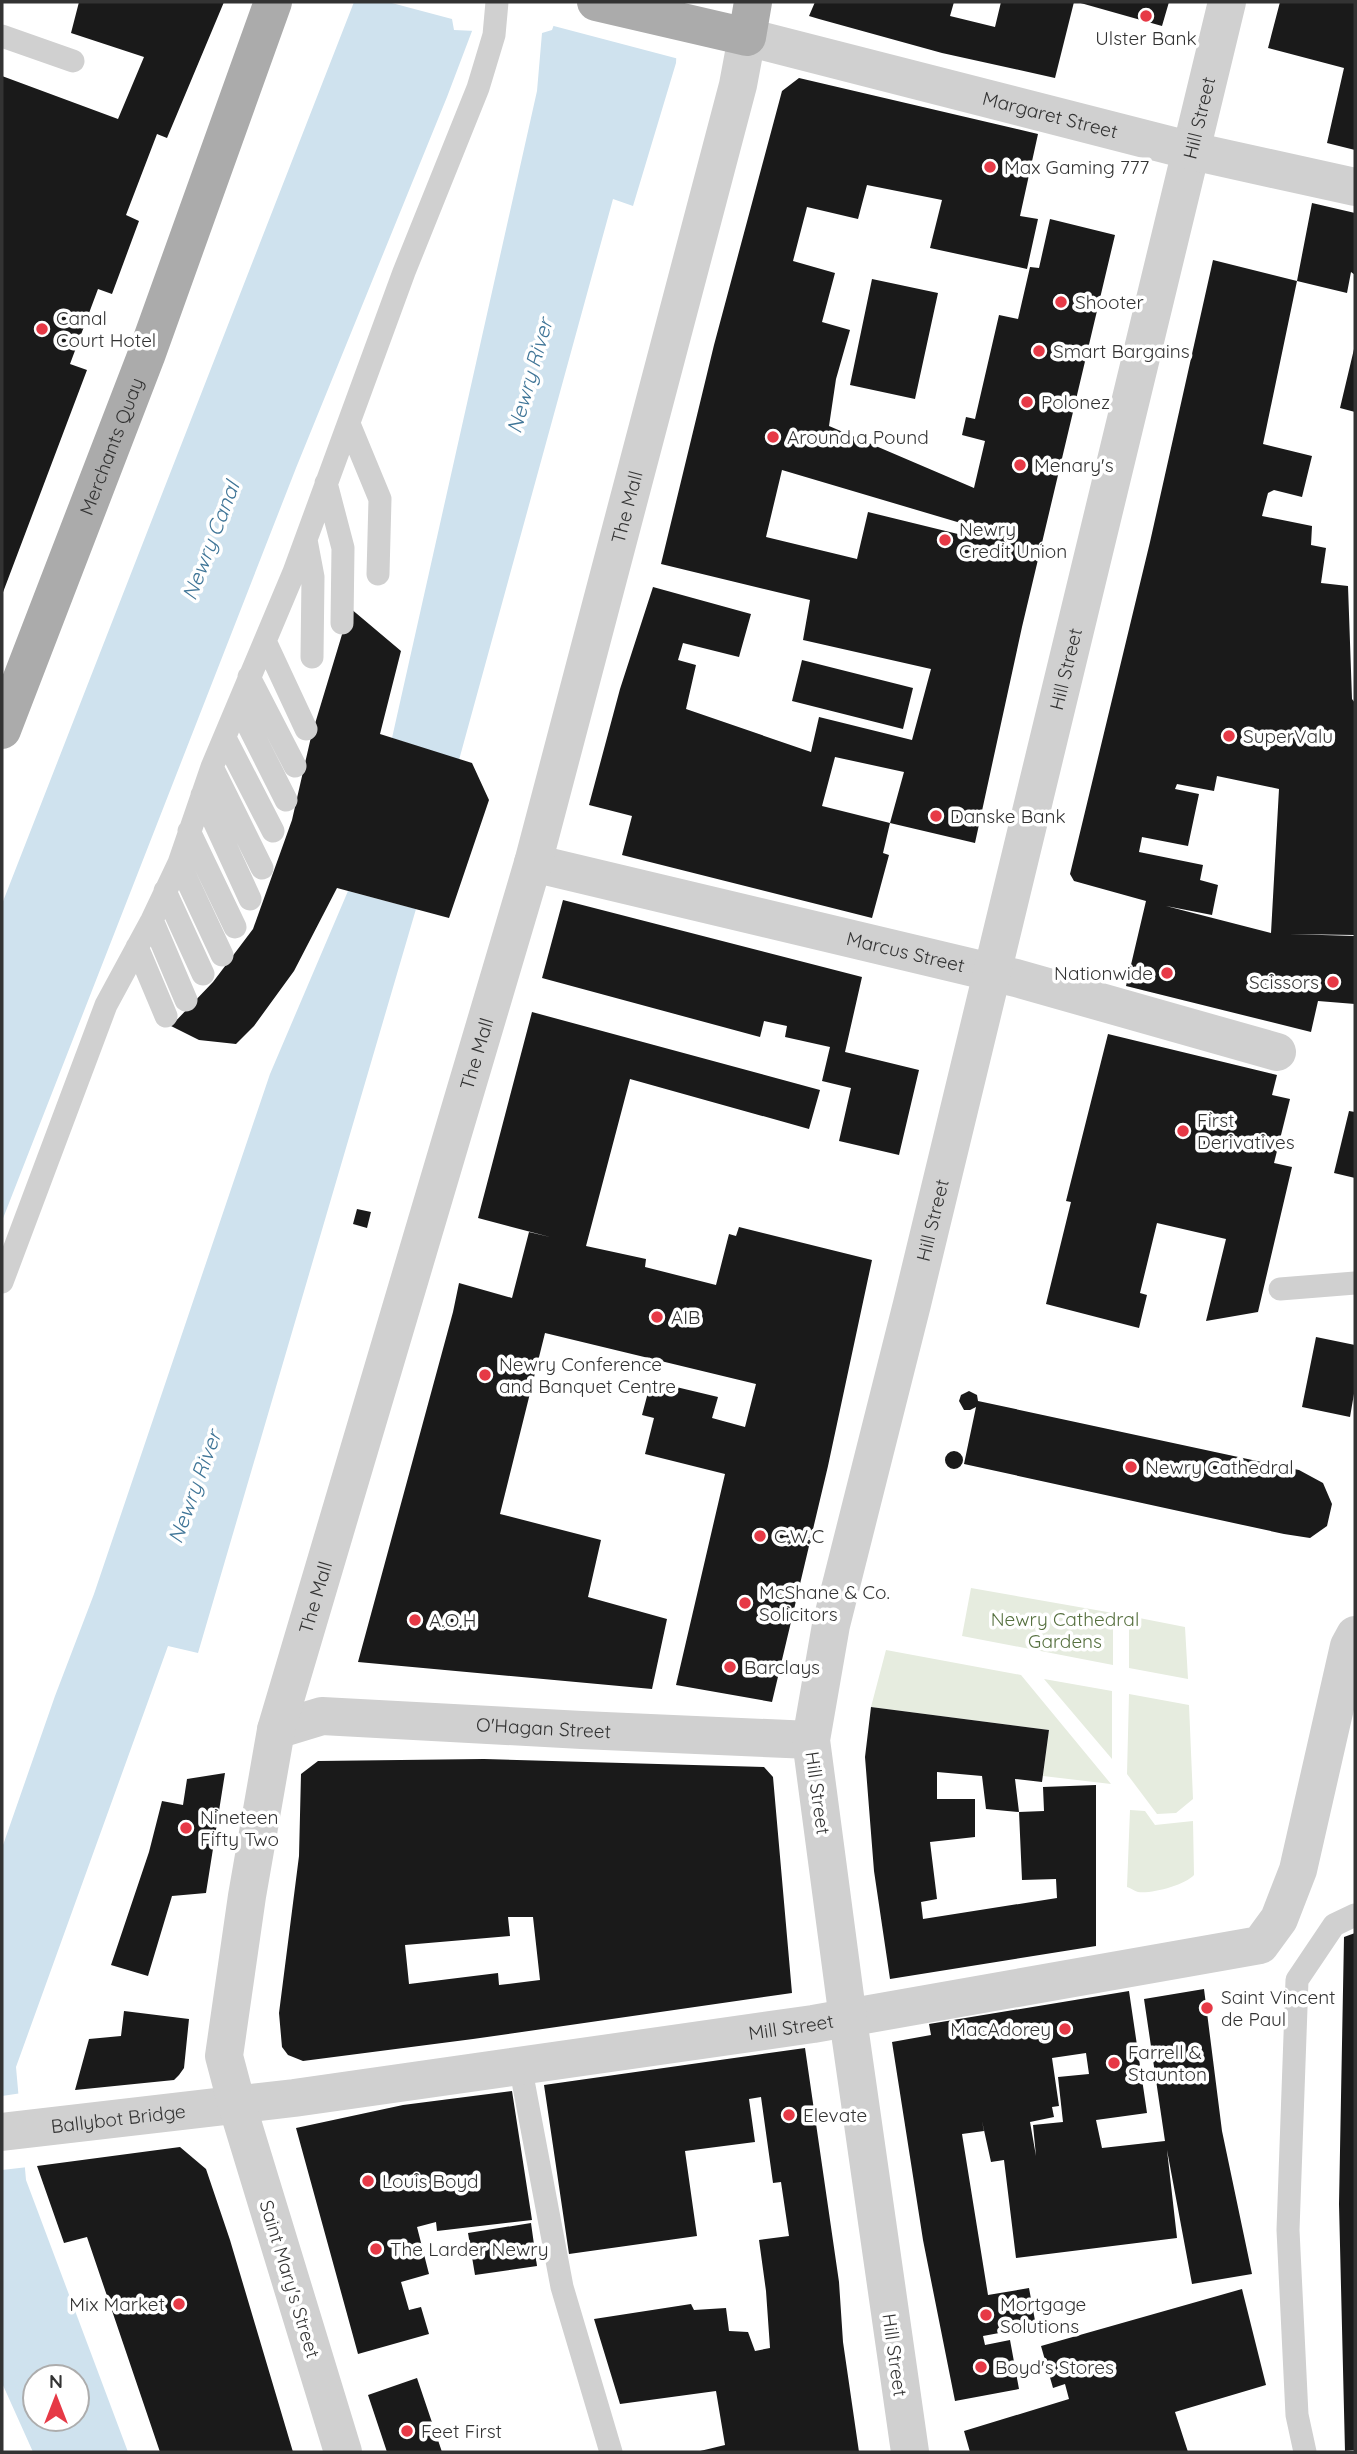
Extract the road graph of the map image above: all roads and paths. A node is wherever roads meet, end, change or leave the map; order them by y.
1 (273, 2) edge
2 (497, 2) edge
3 (596, 2) edge
4 (1227, 2) edge
5 (750, 19) edge
6 (2, 36) edge
7 (73, 61) dead end
8 (1192, 151) junction
9 (1355, 187) edge
10 (349, 424) junction
11 (326, 482) junction
12 (306, 537) junction
13 (378, 574) dead end
14 (342, 623) dead end
15 (265, 641) junction
16 (312, 657) dead end
17 (249, 677) junction
18 (238, 705) junction
19 (306, 729) dead end
20 (2, 730) edge
21 (225, 738) junction
22 (295, 766) dead end
23 (212, 767) junction
24 (202, 795) junction
25 (286, 800) dead end
26 (190, 831) junction
27 (273, 831) dead end
28 (179, 863) junction
29 (533, 863) junction
30 (262, 868) dead end
31 (165, 891) junction
32 (250, 899) dead end
33 (152, 920) junction
34 (235, 927) dead end
35 (137, 947) junction
36 (222, 955) dead end
37 (990, 972) junction
38 (203, 974) dead end
39 (186, 1000) dead end
40 (166, 1016) dead end
41 (1277, 1052) dead end
42 (2, 1282) edge
43 (1355, 1283) edge
44 (1280, 1289) dead end
45 (1355, 1635) edge
46 (276, 1730) junction
47 (811, 1740) junction
48 (1355, 1915) edge
49 (848, 2019) junction
50 (520, 2065) junction
51 (237, 2105) junction
52 (2, 2132) edge
53 (343, 2452) edge
54 (611, 2452) edge
55 (910, 2452) edge
56 (1305, 2452) edge

1 - 20 main road, Merchants Quay
2 - 10 lane
3 - 5 main road
4 - 8 street, Hill Street
5 - 8 street, Margaret Street
5 - 29 street, The Mall
6 - 7 lane
8 - 9 street, Margaret Street
8 - 37 street, Hill Street
10 - 11 lane
10 - 13 lane
11 - 12 lane
11 - 14 lane
12 - 15 lane
12 - 16 lane
15 - 17 lane
15 - 19 lane
17 - 18 lane
17 - 22 lane
18 - 21 lane
18 - 25 lane
21 - 23 lane
21 - 27 lane
23 - 24 lane
23 - 30 lane
24 - 26 lane
24 - 32 lane
26 - 28 lane
26 - 34 lane
28 - 31 lane
28 - 36 lane
29 - 37 street, Marcus Street
29 - 46 street, The Mall
31 - 33 lane
31 - 38 lane
33 - 35 lane
33 - 39 lane
35 - 40 lane
35 - 42 lane
37 - 41 street, Marcus Street
37 - 47 street, Hill Street
43 - 44 lane
45 - 49 street, Mill Street
46 - 47 street, O'Hagan Street
46 - 51 street, The Mall
47 - 49 street, Hill Street
48 - 56 lane
49 - 50 street, Mill Street
49 - 55 street, Hill Street
50 - 51 street, Mill Street
50 - 54 lane
51 - 52 street, Ballybot Bridge
51 - 53 street, Saint Mary's Street

